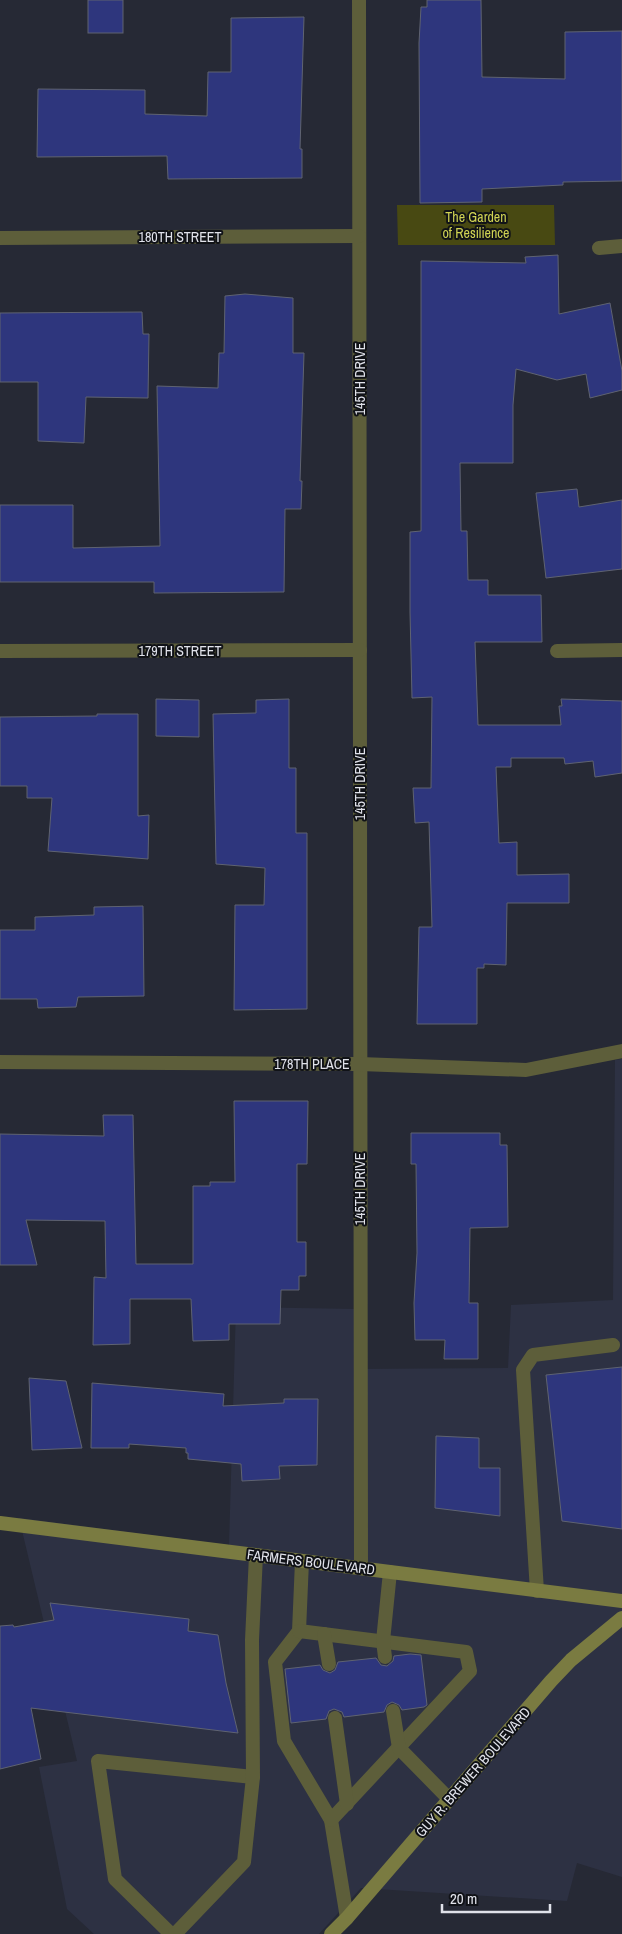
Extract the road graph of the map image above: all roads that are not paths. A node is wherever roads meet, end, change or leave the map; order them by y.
1 (359, 0) edge
2 (359, 236) junction
3 (0, 238) edge
4 (622, 246) edge
5 (599, 248) dead end
6 (360, 650) junction
7 (622, 650) edge
8 (0, 651) edge
9 (557, 651) dead end
10 (622, 1051) edge
11 (0, 1062) edge
12 (360, 1064) junction
13 (613, 1346) dead end
14 (0, 1523) edge
15 (256, 1555) junction
16 (302, 1561) junction
17 (361, 1568) junction
18 (390, 1572) junction
19 (537, 1590) junction
20 (622, 1601) edge
21 (622, 1618) edge
22 (299, 1631) junction
23 (324, 1634) junction
24 (384, 1642) junction
25 (385, 1657) dead end
26 (329, 1664) dead end
27 (393, 1711) dead end
28 (335, 1718) dead end
29 (398, 1748) junction
30 (253, 1777) junction
31 (449, 1799) junction
32 (347, 1804) junction
33 (331, 1820) junction
34 (347, 1918) junction
35 (173, 1934) edge
36 (331, 1934) edge

1 - 2 street, 145TH DRIVE
2 - 3 street, 180TH STREET
2 - 6 street, 145TH DRIVE
4 - 5 street
6 - 8 street, 179TH STREET
6 - 12 street, 145TH DRIVE
7 - 9 street
10 - 12 street, 178TH PLACE
11 - 12 street, 178TH PLACE
12 - 17 street, 145TH DRIVE
13 - 19 street
14 - 15 main road, FARMERS BOULEVARD
15 - 16 main road, FARMERS BOULEVARD
15 - 30 street
16 - 17 main road, FARMERS BOULEVARD
16 - 22 street
17 - 18 main road, FARMERS BOULEVARD
18 - 19 main road, FARMERS BOULEVARD
18 - 24 street
19 - 20 main road, FARMERS BOULEVARD
21 - 31 main road, GUY R. BREWER BOULEVARD
22 - 23 street
22 - 33 street
23 - 24 street
23 - 26 street
24 - 25 street
24 - 29 street
27 - 29 street
28 - 32 street
29 - 31 street
29 - 32 street
30 - 35 street
30 - 35 street
31 - 34 main road, GUY R. BREWER BOULEVARD
32 - 33 street
33 - 34 street
34 - 36 main road, GUY R. BREWER BOULEVARD

